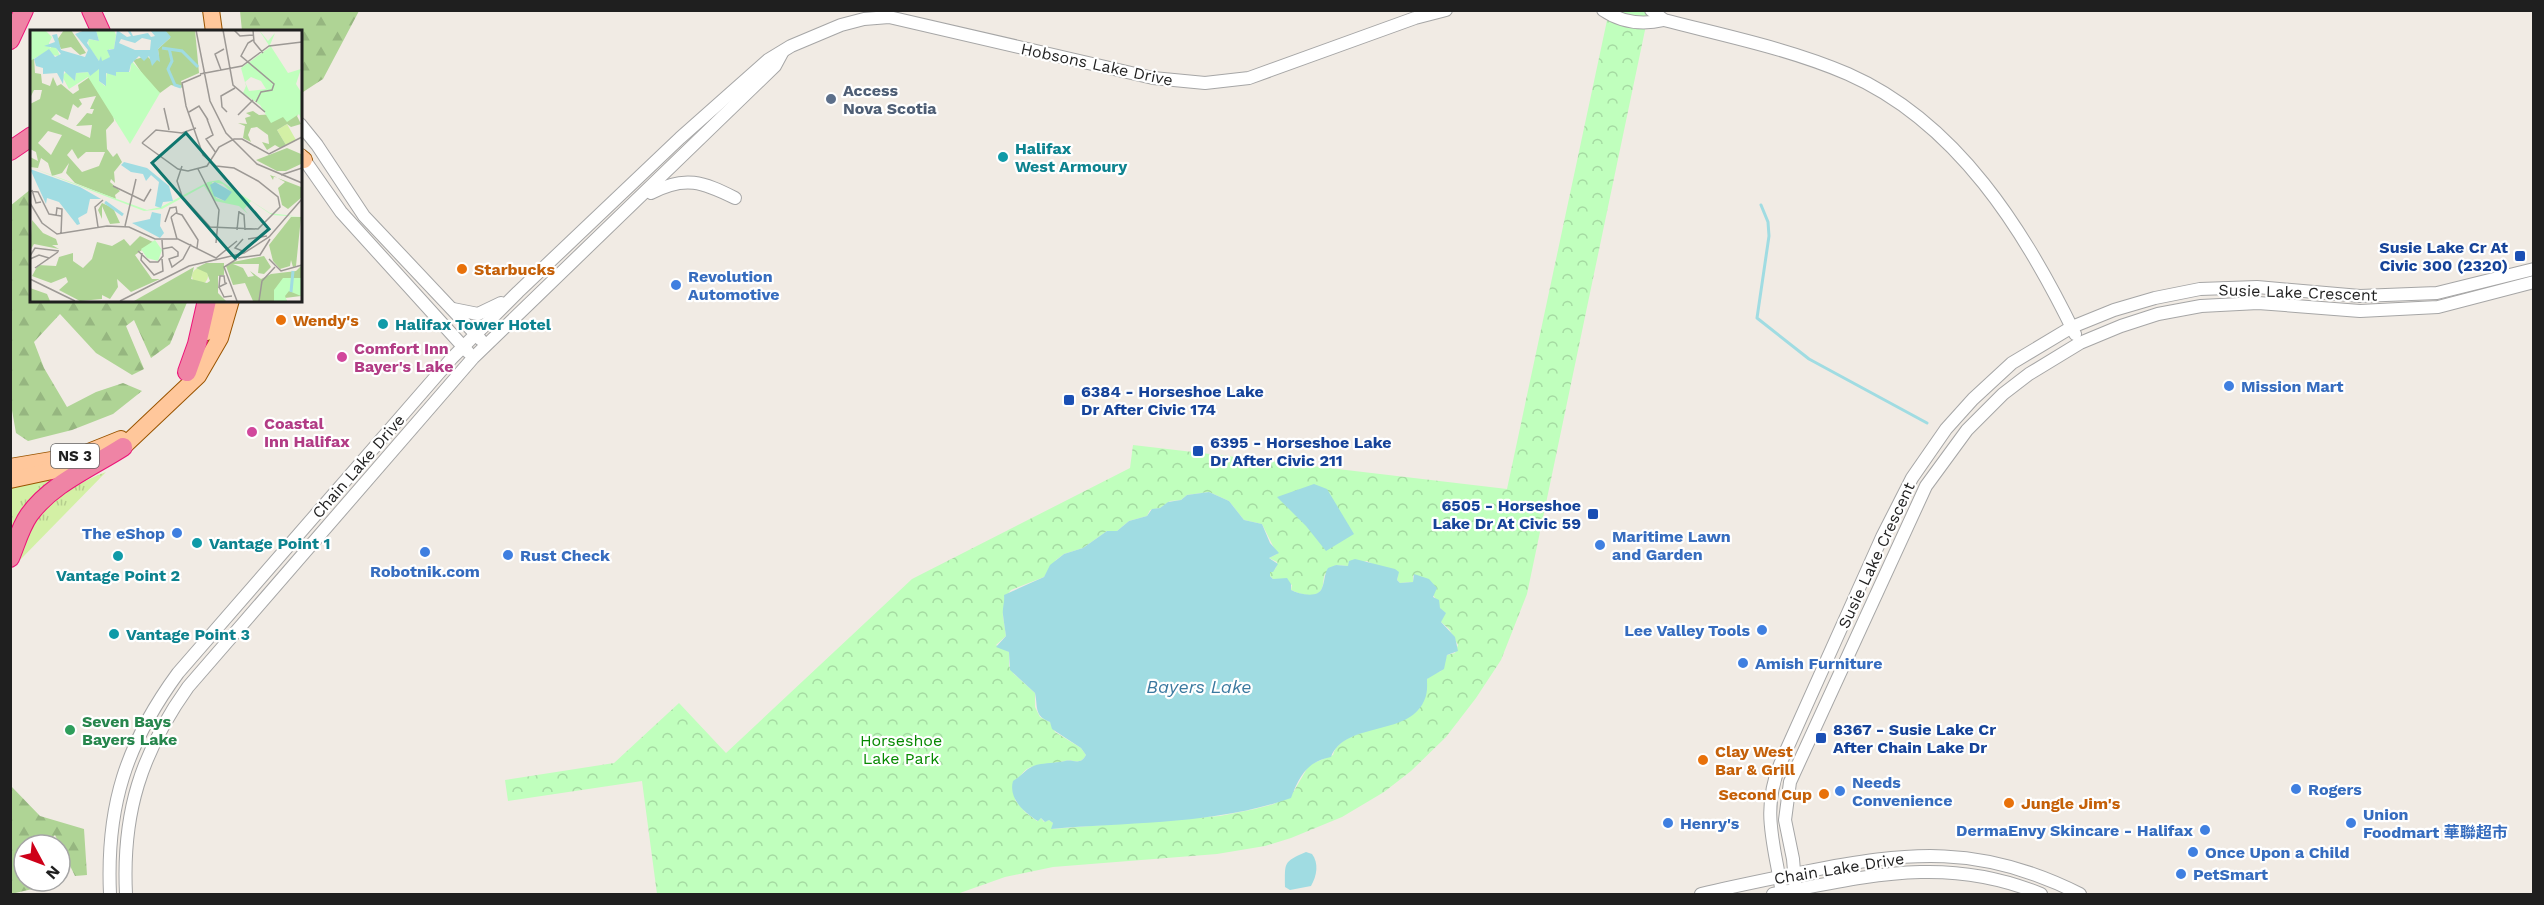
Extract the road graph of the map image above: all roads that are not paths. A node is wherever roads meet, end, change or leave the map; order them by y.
1 (24, 10) edge
2 (91, 10) edge
3 (211, 10) edge
4 (1446, 10) edge
5 (1603, 10) edge
6 (1651, 10) edge
7 (1664, 20) junction
8 (100, 30) edge
9 (214, 30) edge
10 (10, 40) edge
11 (782, 52) junction
12 (302, 126) edge
13 (692, 128) joint
14 (30, 137) edge
15 (701, 139) joint
16 (10, 151) edge
17 (302, 158) edge
18 (735, 198) dead end
19 (639, 199) junction
20 (2534, 269) edge
21 (2534, 282) edge
22 (518, 291) junction
23 (207, 302) edge
24 (216, 302) edge
25 (231, 302) edge
26 (449, 308) junction
27 (2072, 327) junction
28 (476, 335) junction
29 (2080, 343) junction
30 (486, 345) junction
31 (463, 347) junction
32 (473, 358) junction
33 (187, 372) junction
34 (179, 392) junction
35 (136, 433) junction
36 (123, 447) junction
37 (10, 467) edge
38 (10, 480) edge
39 (10, 558) edge
40 (1794, 874) junction
41 (1779, 877) junction
42 (1829, 884) junction
43 (1796, 892) edge
44 (110, 894) edge
45 (126, 894) edge
46 (1701, 894) edge
47 (1779, 894) edge
48 (1816, 894) edge
49 (2042, 894) edge
50 (2080, 894) edge

1 - 10 highway
2 - 8 highway
3 - 9 main road
4 - 11 street, Hobsons Lake Drive
5 - 7 street
6 - 7 street
7 - 27 street
11 - 13 street, Hobsons Lake Drive
11 - 15 street, Hobsons Lake Drive
12 - 26 street
13 - 22 street, Chain Lake Drive
14 - 16 highway
15 - 19 street, Chain Lake Drive
17 - 31 street
18 - 19 street
19 - 30 street, Chain Lake Drive
20 - 27 street, Susie Lake Crescent
21 - 29 street, Susie Lake Crescent
22 - 26 street
22 - 28 street, Chain Lake Drive
23 - 33 highway
24 - 33 main road, NS 3
25 - 34 main road, NS 3
26 - 28 street
27 - 29 street
27 - 41 street, Susie Lake Crescent
28 - 30 street
28 - 31 street, Chain Lake Drive
29 - 40 street, Susie Lake Crescent
30 - 32 street, Chain Lake Drive
31 - 32 street
31 - 44 street, Chain Lake Drive
32 - 45 street, Chain Lake Drive
33 - 34 main road, NS 3
34 - 35 main road, NS 3
35 - 36 main road, NS 3
35 - 37 main road, NS 3
36 - 38 main road, NS 3
36 - 39 highway
40 - 41 street, Chain Lake Drive
40 - 43 street, Susie Lake Crescent
40 - 50 street, Chain Lake Drive
41 - 46 street, Chain Lake Drive
41 - 47 street, Susie Lake Crescent
42 - 43 street, Chain Lake Drive
42 - 48 street
42 - 49 street, Chain Lake Drive
43 - 47 street, Chain Lake Drive

